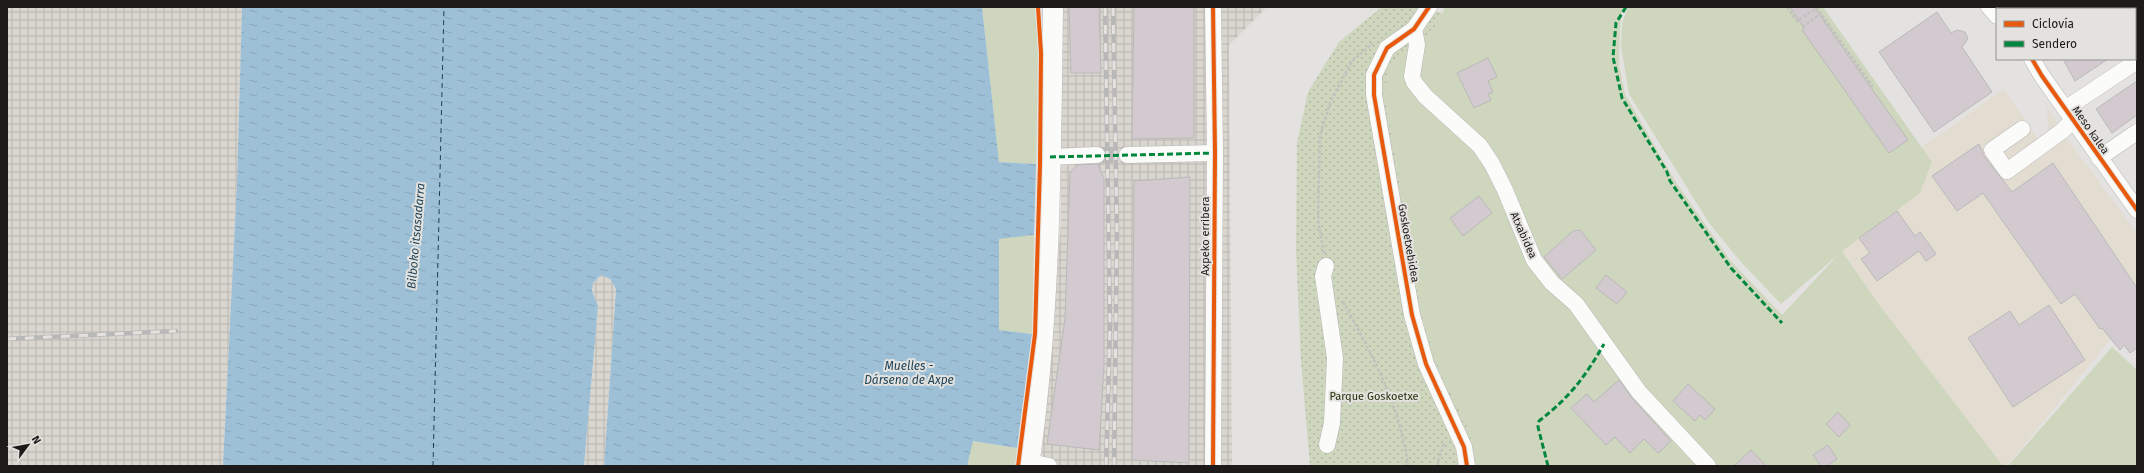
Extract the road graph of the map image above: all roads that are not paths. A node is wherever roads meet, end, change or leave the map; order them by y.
1 (1053, 7) edge
2 (1213, 7) edge
3 (1429, 7) edge
4 (1988, 7) edge
5 (2005, 7) edge
6 (2011, 8) edge
7 (1996, 15) edge
8 (1414, 29) junction
9 (2033, 60) edge
10 (2137, 61) edge
11 (2069, 114) junction
12 (2022, 129) dead end
13 (2137, 132) edge
14 (1215, 153) junction
15 (1097, 155) tunnel mouth
16 (1127, 155) tunnel mouth
17 (1050, 157) junction
18 (2099, 158) junction
19 (2137, 210) edge
20 (1326, 266) road end
21 (1327, 445) dead end
22 (1029, 464) edge
23 (1049, 466) edge
24 (1213, 466) edge
25 (1467, 466) edge
26 (1708, 466) edge

1 - 17 main road
2 - 14 street, Axpeko erribera
3 - 8 street
4 - 7 street
5 - 6 street
8 - 25 street, Goskoetxebidea
8 - 26 street, Atxabidea
9 - 11 street, Meso kalea
10 - 11 street
11 - 12 street
11 - 18 street, Meso kalea
13 - 18 street, Meso kalea
14 - 16 street
14 - 24 street, Axpeko erribera
15 - 17 street
17 - 22 main road
18 - 19 street, Meso kalea
20 - 21 street
22 - 23 street

